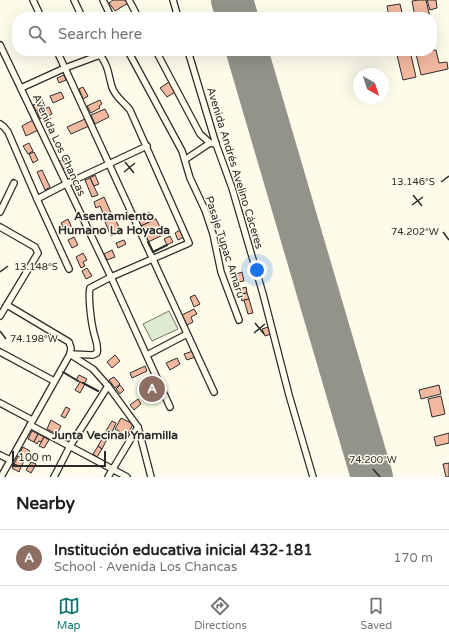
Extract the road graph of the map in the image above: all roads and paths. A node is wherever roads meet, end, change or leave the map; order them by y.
1 (33, 0) edge
2 (74, 0) edge
3 (103, 0) edge
4 (129, 0) edge
5 (173, 0) edge
6 (39, 12) edge
7 (80, 12) edge
8 (109, 12) edge
9 (135, 12) edge
10 (177, 12) edge
11 (0, 45) edge
12 (60, 56) edge
13 (92, 56) edge
14 (101, 56) edge
15 (131, 56) edge
16 (159, 56) edge
17 (190, 56) edge
18 (66, 68) junction
19 (21, 88) junction
20 (0, 124) edge
21 (210, 143) junction
22 (216, 144) junction
23 (147, 146) junction
24 (186, 160) junction
25 (109, 164) junction
26 (14, 183) dead end
27 (66, 184) junction
28 (37, 199) junction
29 (0, 212) edge
30 (0, 227) edge
31 (153, 259) junction
32 (69, 269) dead end
33 (111, 277) junction
34 (7, 305) junction
35 (0, 316) edge
36 (239, 320) dead end
37 (187, 334) junction
38 (0, 352) edge
39 (70, 354) junction
40 (147, 355) junction
41 (54, 381) junction
42 (108, 386) junction
43 (214, 392) dead end
44 (0, 403) edge
45 (170, 407) dead end
46 (31, 422) junction
47 (138, 427) junction
48 (70, 446) junction
49 (0, 455) edge
50 (10, 460) junction
51 (112, 470) junction
52 (1, 477) edge
53 (54, 477) edge
54 (108, 477) edge
55 (127, 477) edge
56 (151, 477) edge
57 (313, 477) edge

1 - 6 street
2 - 7 street
3 - 8 street
4 - 9 street
5 - 10 street
11 - 19 street, Avenida Los Chancas
12 - 18 street
13 - 18 street
14 - 23 street
15 - 24 street, Pasaje Tupac Amaru
16 - 21 street
17 - 22 street, Avenida Andrés Avelino Cáceres
18 - 19 street
18 - 25 street
19 - 27 street, Avenida Los Chancas
20 - 28 street
21 - 22 street
21 - 24 street
22 - 57 street, Avenida Andrés Avelino Cáceres
23 - 25 street
23 - 31 street
24 - 36 street, Pasaje Tupac Amaru
25 - 27 street
25 - 31 street
26 - 29 street
27 - 28 street
27 - 33 street, Avenida Los Chancas
28 - 32 street
30 - 34 street
31 - 33 street
31 - 37 street
33 - 39 street
33 - 40 street, Avenida Los Chancas
34 - 35 street
34 - 39 street
37 - 40 street
37 - 43 street
38 - 41 street
39 - 41 street
39 - 42 street
40 - 45 street, Avenida Los Chancas
41 - 46 street
42 - 47 street
42 - 48 street
44 - 46 street
46 - 48 street
46 - 50 street
47 - 51 street
47 - 56 street
48 - 51 street
48 - 53 street
49 - 50 street
50 - 52 street
51 - 54 street
51 - 55 street

